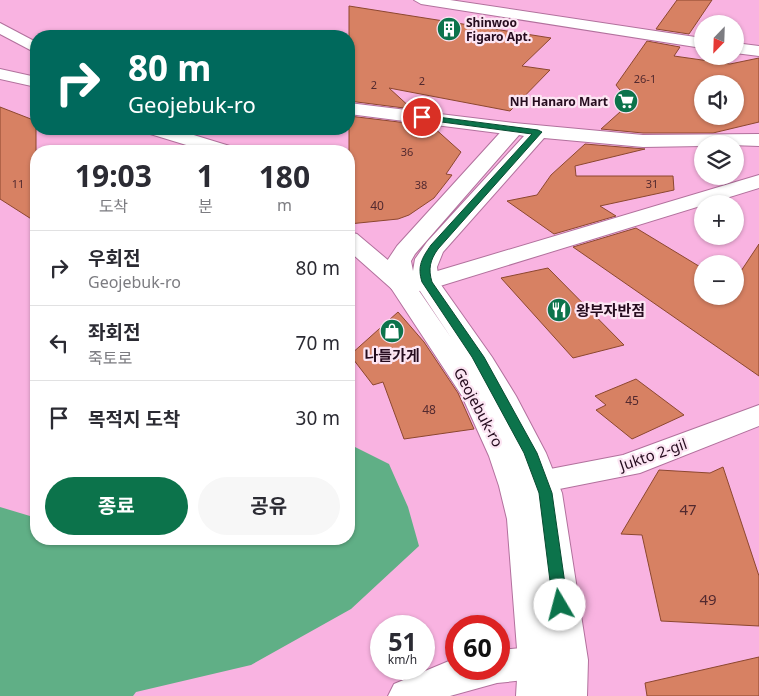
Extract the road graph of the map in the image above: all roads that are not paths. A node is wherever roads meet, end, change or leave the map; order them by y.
1 (421, 0) edge
2 (0, 28) edge
3 (694, 42) edge
4 (30, 45) edge
5 (744, 49) edge
6 (759, 51) edge
7 (0, 74) edge
8 (0, 83) edge
9 (30, 87) edge
10 (30, 88) edge
11 (355, 109) edge
12 (355, 120) edge
13 (174, 135) edge
14 (521, 136) junction
15 (759, 140) edge
16 (206, 145) edge
17 (694, 154) edge
18 (744, 154) edge
19 (759, 154) edge
20 (759, 181) edge
21 (355, 243) edge
22 (414, 284) junction
23 (759, 416) edge
24 (528, 484) junction
25 (510, 669) edge
26 (552, 679) edge
27 (445, 680) edge
28 (408, 696) edge

1 - 3 main road
2 - 4 main road
5 - 6 main road
7 - 9 main road
8 - 10 main road
11 - 14 main road
12 - 14 main road
13 - 16 main road
14 - 15 main road
14 - 17 main road
14 - 22 main road
18 - 19 main road
20 - 22 main road
21 - 22 main road, Geojebuk-ro
22 - 24 main road, Geojebuk-ro
23 - 24 main road, Jukto 2-gil
24 - 26 main road, Geojebuk-ro
25 - 26 main road
27 - 28 main road

